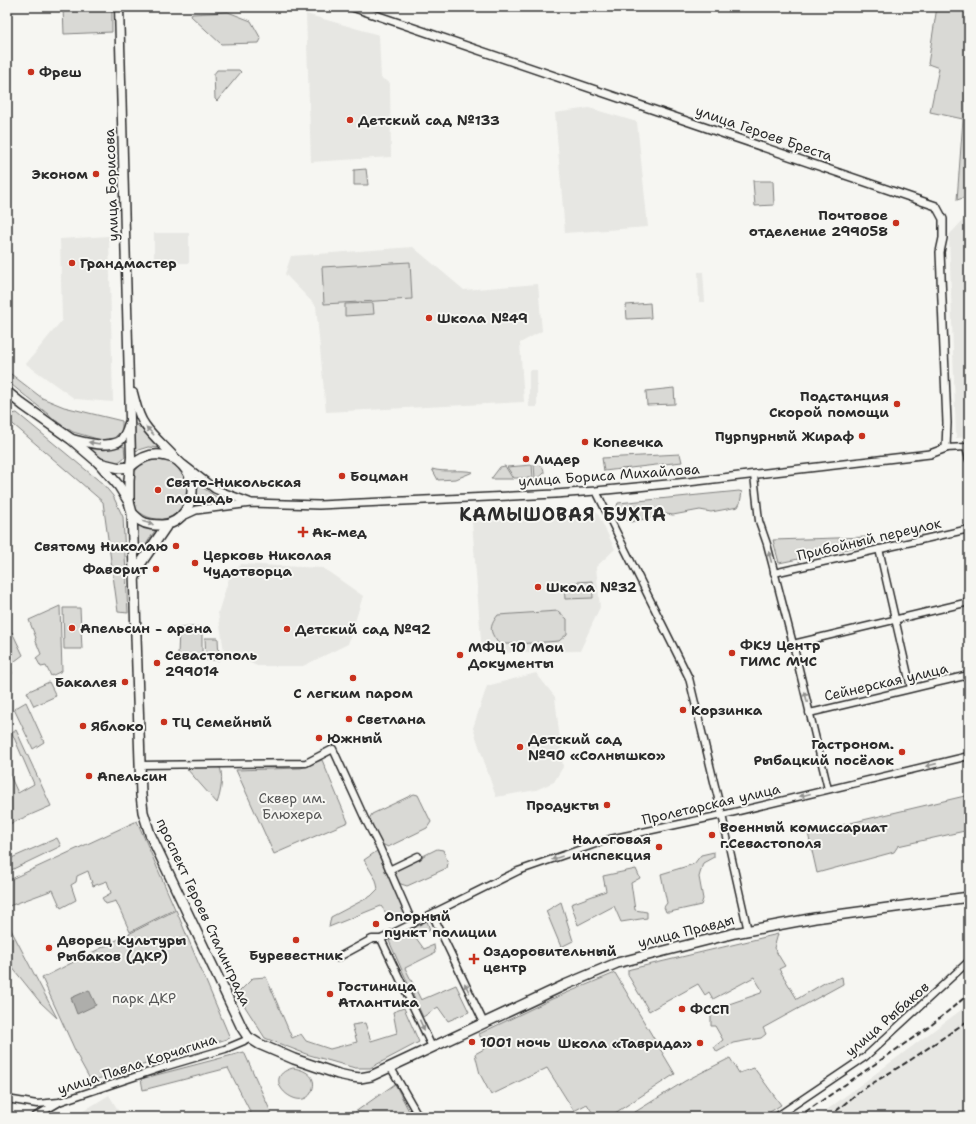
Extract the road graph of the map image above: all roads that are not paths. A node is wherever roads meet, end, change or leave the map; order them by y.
1 (119, 7) edge
2 (352, 7) edge
3 (130, 386) junction
4 (7, 392) edge
5 (130, 419) junction
6 (71, 439) junction
7 (946, 448) junction
8 (177, 460) junction
9 (969, 460) edge
10 (99, 462) junction
11 (130, 467) junction
12 (754, 475) junction
13 (596, 491) junction
14 (129, 502) junction
15 (251, 503) junction
16 (132, 513) junction
17 (182, 516) junction
18 (167, 525) junction
19 (969, 529) edge
20 (879, 550) junction
21 (774, 573) junction
22 (134, 581) junction
23 (969, 602) edge
24 (896, 620) junction
25 (793, 644) junction
26 (969, 675) edge
27 (911, 688) junction
28 (809, 712) junction
29 (969, 756) edge
30 (140, 765) junction
31 (828, 789) junction
32 (722, 815) junction
33 (418, 856) dead end
34 (389, 870) junction
35 (969, 897) edge
36 (432, 914) junction
37 (413, 924) junction
38 (748, 931) junction
39 (381, 939) junction
40 (337, 958) dead end
41 (969, 961) edge
42 (484, 1023) junction
43 (248, 1037) junction
44 (432, 1047) junction
45 (391, 1068) junction
46 (7, 1099) edge
47 (59, 1102) junction
48 (34, 1117) edge
49 (419, 1117) edge
50 (776, 1117) edge

1 - 3 main road, улица Борисова
2 - 7 street, улица Героев Бреста
3 - 5 main road, улица Борисова
8 -> 3 main road, улица Борисова
4 - 6 main road, проспект Героев Сталинграда
5 -> 6 main road
5 - 11 main road, улица Борисова
6 - 10 main road, проспект Героев Сталинграда
7 - 9 street, улица Бориса Михайлова
7 - 12 street, улица Бориса Михайлова
8 - 11 main road
8 - 15 street, улица Бориса Михайлова
8 - 17 main road
10 - 11 main road, проспект Героев Сталинграда
10 - 14 main road, проспект Героев Сталинграда
11 - 14 main road
12 - 13 street, улица Бориса Михайлова
21 -> 12 street
13 - 15 street, улица Бориса Михайлова
13 - 32 street
14 - 16 main road, проспект Героев Сталинграда
15 - 17 street, улица Бориса Михайлова
16 -> 18 main road
16 - 22 main road, проспект Героев Сталинграда
17 - 18 main road
18 - 22 main road, проспект Героев Сталинграда
19 - 20 street, Прибойный переулок
20 - 21 street, Прибойный переулок
20 - 24 street
21 - 25 street
22 - 30 main road, проспект Героев Сталинграда
23 - 24 street
24 - 25 street
24 - 27 street
28 -> 25 street
26 - 27 street, Сейнерская улица
27 - 28 street, Сейнерская улица
28 - 31 street
29 -> 31 street, Пролетарская улица
30 - 34 street
30 - 43 main road, проспект Героев Сталинграда
31 -> 32 street, Пролетарская улица
32 -> 36 street, Пролетарская улица
32 - 38 street
33 - 34 street
34 - 37 street
35 - 38 main road, улица Правды
36 - 37 street, Пролетарская улица
42 -> 36 street
37 - 39 street, Пролетарская улица
38 - 42 main road, улица Правды
39 - 40 street, Пролетарская улица
39 -> 44 street
41 - 50 street, улица Рыбаков
42 - 44 main road, улица Правды
43 - 45 main road, улица Правды
43 - 47 street, улица Павла Корчагина
44 - 45 main road, улица Правды
45 - 49 street
46 - 47 street, улица Павла Корчагина
47 - 48 street

